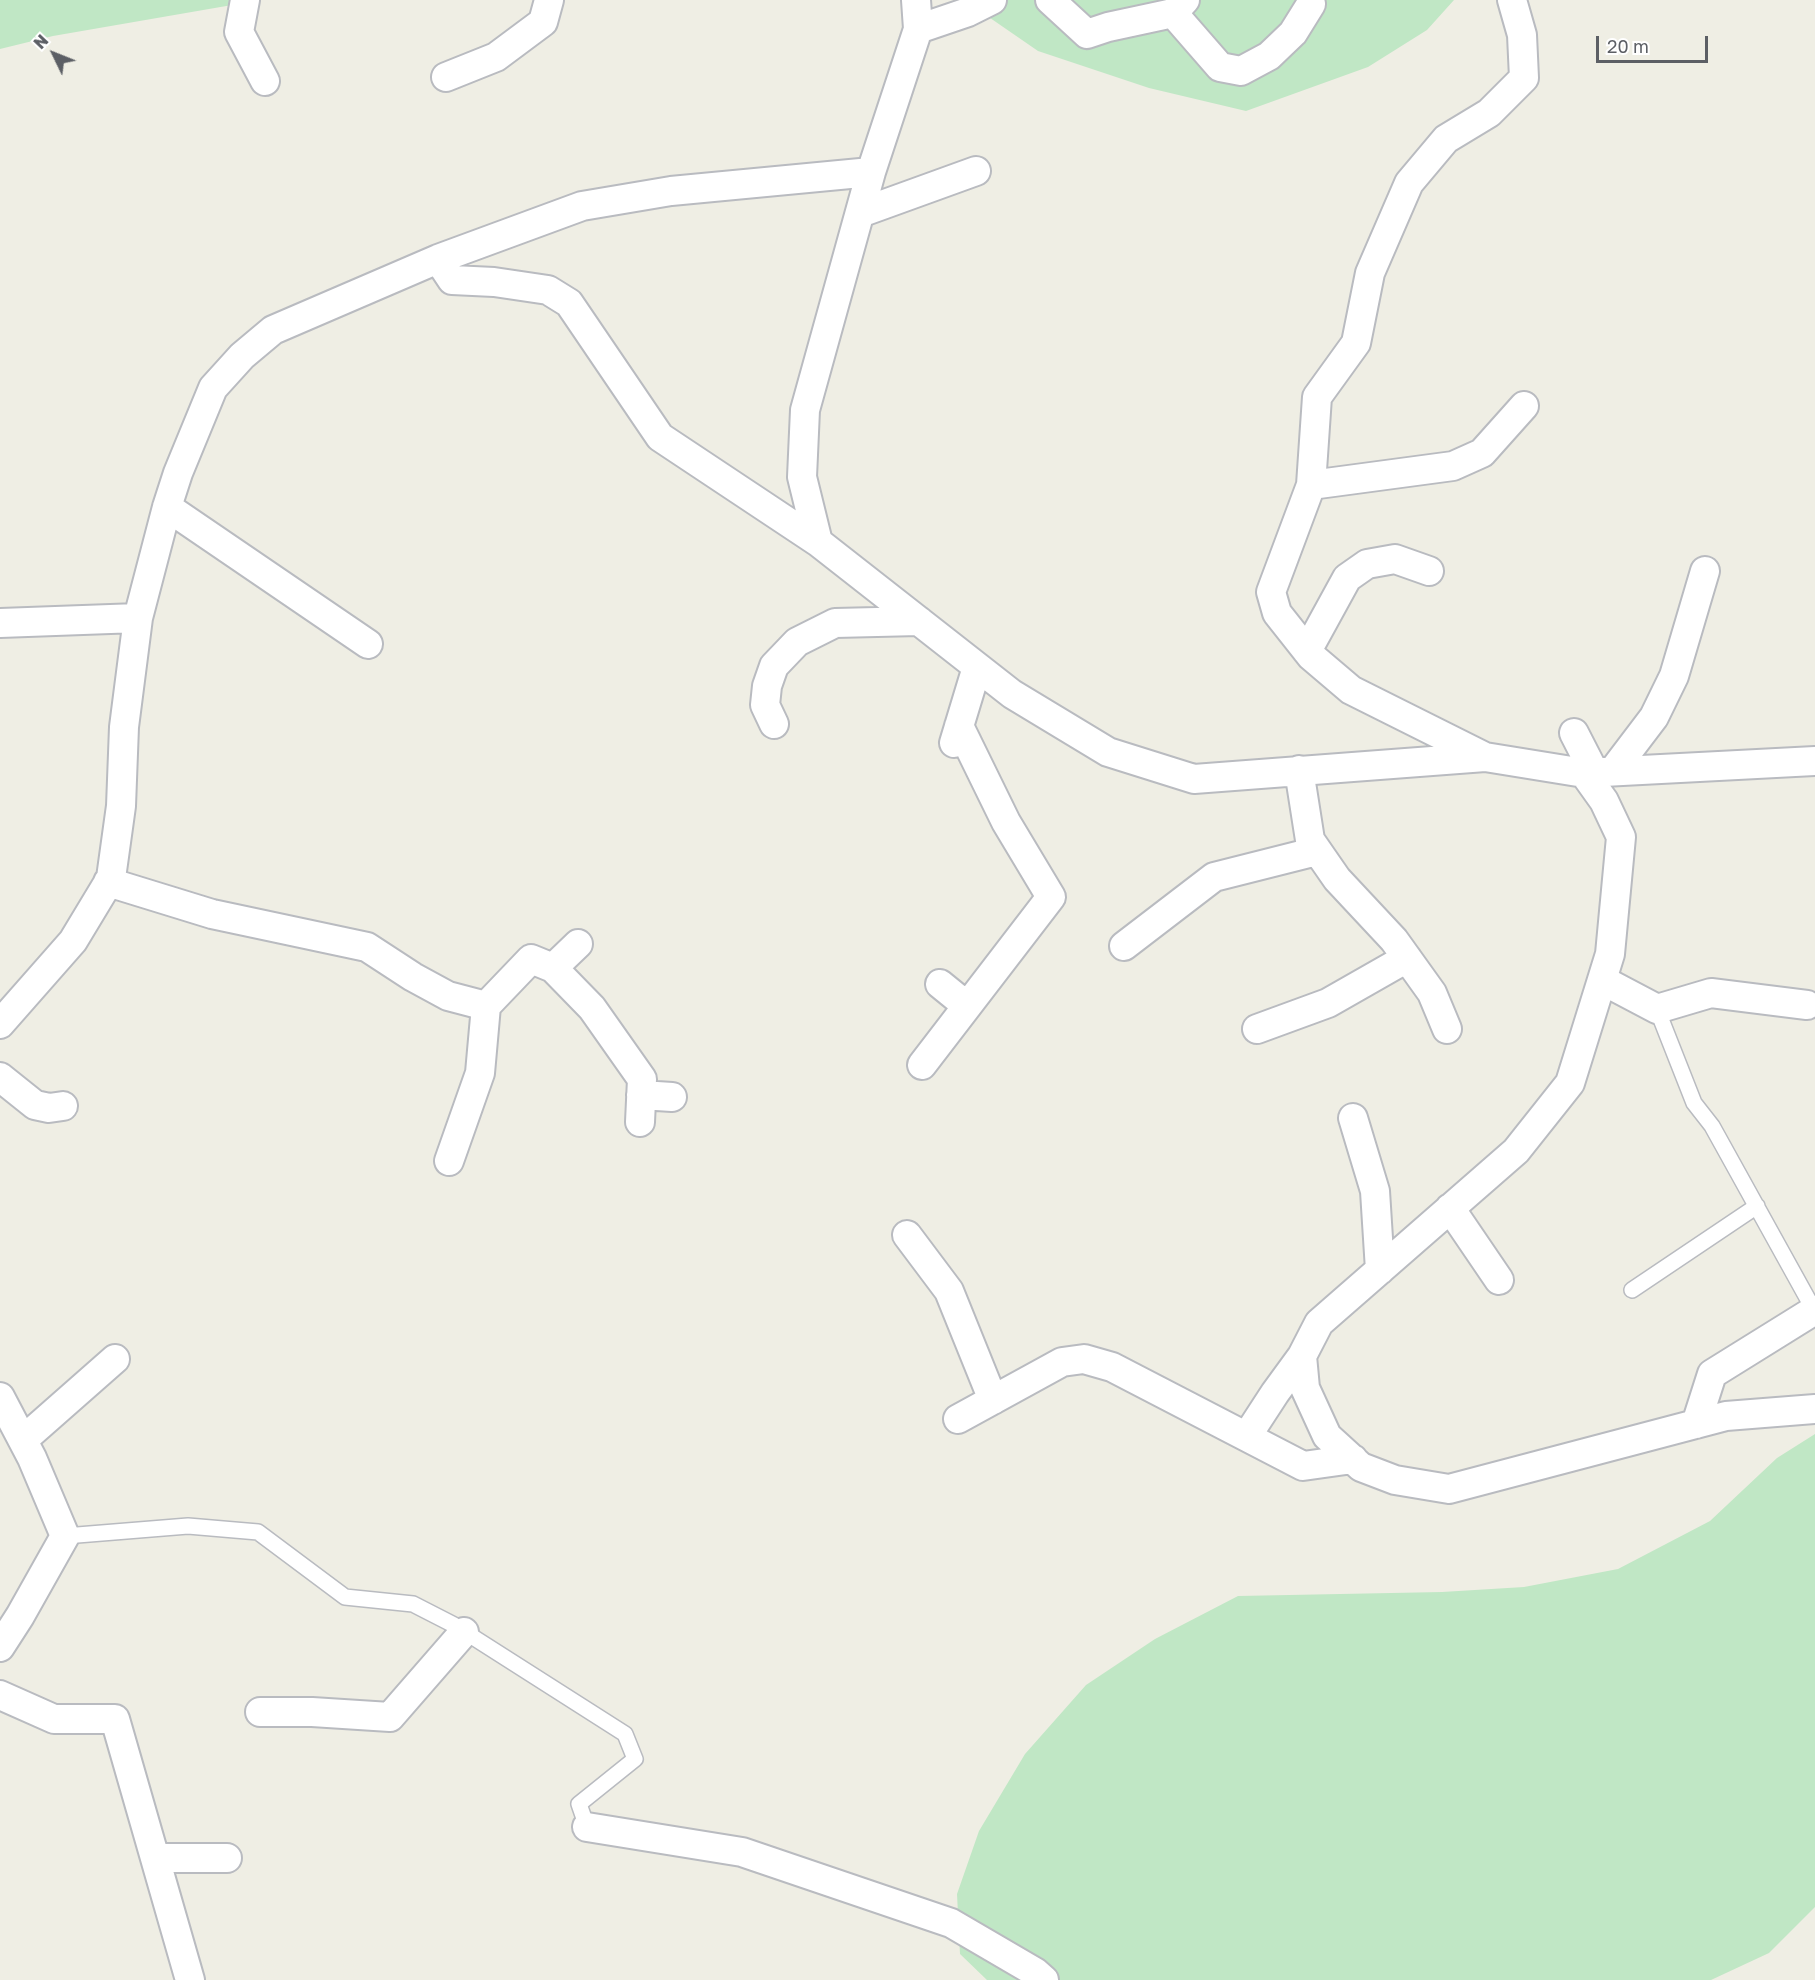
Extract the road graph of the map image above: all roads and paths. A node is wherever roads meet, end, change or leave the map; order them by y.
1 (245, 0) edge
2 (549, 0) edge
3 (916, 0) edge
4 (992, 0) edge
5 (1050, 0) edge
6 (1512, 0) edge
7 (1311, 4) dead end
8 (1179, 7) edge
9 (918, 29) junction
10 (446, 77) dead end
11 (265, 81) dead end
12 (976, 171) dead end
13 (871, 172) junction
14 (860, 213) junction
15 (438, 259) junction
16 (1524, 406) dead end
17 (1311, 485) junction
18 (167, 507) junction
19 (818, 542) junction
20 (1429, 571) dead end
21 (1705, 571) dead end
22 (138, 618) junction
23 (919, 621) junction
24 (0, 623) edge
25 (368, 644) dead end
26 (1307, 651) junction
27 (977, 667) junction
28 (774, 724) dead end
29 (1574, 734) dead end
30 (1485, 757) junction
31 (1815, 761) edge
32 (1299, 770) junction
33 (1597, 772) junction
34 (1317, 851) junction
35 (108, 882) junction
36 (578, 944) dead end
37 (1124, 946) dead end
38 (1407, 958) junction
39 (554, 968) junction
40 (1602, 981) junction
41 (940, 984) dead end
42 (1807, 1005) dead end
43 (486, 1006) junction
44 (967, 1006) junction
45 (1657, 1009) junction
46 (0, 1024) edge
47 (1257, 1029) dead end
48 (1447, 1029) dead end
49 (922, 1065) dead end
50 (0, 1077) edge
51 (672, 1097) dead end
52 (63, 1106) dead end
53 (1353, 1118) dead end
54 (449, 1161) dead end
55 (1757, 1206) junction
56 (1450, 1208) junction
57 (907, 1235) dead end
58 (1380, 1270) junction
59 (1499, 1280) dead end
60 (1632, 1290) dead end
61 (1815, 1311) edge
62 (1302, 1356) junction
63 (115, 1359) dead end
64 (0, 1397) edge
65 (993, 1400) junction
66 (1815, 1409) edge
67 (958, 1419) dead end
68 (1696, 1424) junction
69 (1247, 1436) junction
70 (23, 1440) junction
71 (1353, 1459) junction
72 (64, 1536) junction
73 (465, 1632) junction
74 (0, 1647) edge
75 (0, 1695) edge
76 (260, 1713) dead end
77 (587, 1827) joint
78 (155, 1858) junction
79 (227, 1858) dead end
80 (190, 1980) edge
81 (1044, 1980) edge

1 - 11 street
2 - 10 street
3 - 9 street
4 - 9 street
5 - 8 street
6 - 17 street
7 - 8 street
9 - 13 street
12 - 14 street
13 - 14 street
13 - 15 street
14 - 19 street
15 - 18 street
15 - 19 street
16 - 17 street
17 - 26 street
18 - 22 street
18 - 25 street
19 - 23 street
20 - 26 street
21 - 33 street
22 - 24 street
22 - 35 street
23 - 27 street
23 - 28 street
26 - 30 street
27 - 32 street
27 - 44 street
29 - 33 street
30 - 32 street
30 - 33 street
31 - 33 street
32 - 34 street
33 - 40 street
34 - 37 street
34 - 38 street
35 - 43 street
35 - 46 street
36 - 39 street
38 - 47 street
38 - 48 street
39 - 43 street
39 - 51 street
40 - 45 street
40 - 56 street
41 - 44 street
42 - 45 street
43 - 54 street
44 - 49 street
45 - 55 lane
50 - 52 street
53 - 58 street
55 - 60 lane
55 - 61 lane
56 - 58 street
56 - 59 street
57 - 65 street
58 - 62 street
61 - 68 street
62 - 69 street
62 - 71 street
63 - 70 street
64 - 70 street
65 - 67 street
65 - 69 street
66 - 68 street
68 - 71 street
69 - 71 street
70 - 72 street
72 - 73 lane
72 - 74 street
73 - 76 street
73 - 77 lane
75 - 78 street
77 - 81 street
78 - 79 street
78 - 80 street

